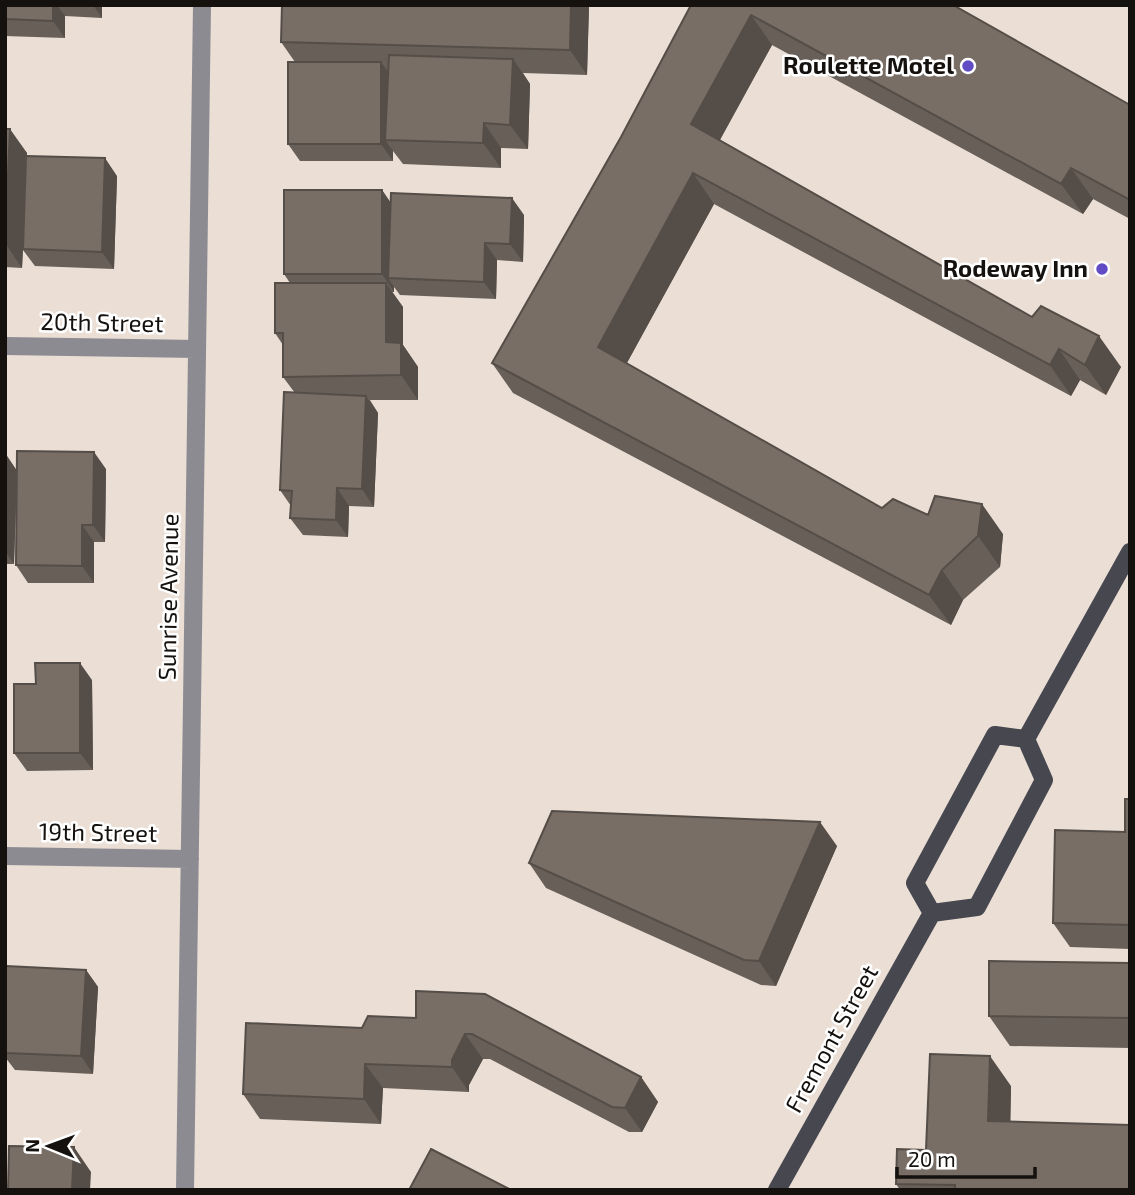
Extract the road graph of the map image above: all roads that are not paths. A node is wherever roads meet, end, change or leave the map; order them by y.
1 (202, 5) edge
2 (5, 346) edge
3 (197, 349) junction
4 (1130, 552) edge
5 (1026, 739) junction
6 (5, 856) edge
7 (190, 859) junction
8 (932, 913) junction
9 (185, 1190) edge
10 (777, 1190) edge

1 - 3 street, Sunrise Avenue
2 - 3 street, 20th Street
3 - 7 street, Sunrise Avenue
4 - 5 main road
5 - 8 main road
5 - 8 main road
6 - 7 street, 19th Street
7 - 9 street, Sunrise Avenue
8 - 10 main road, Fremont Street

